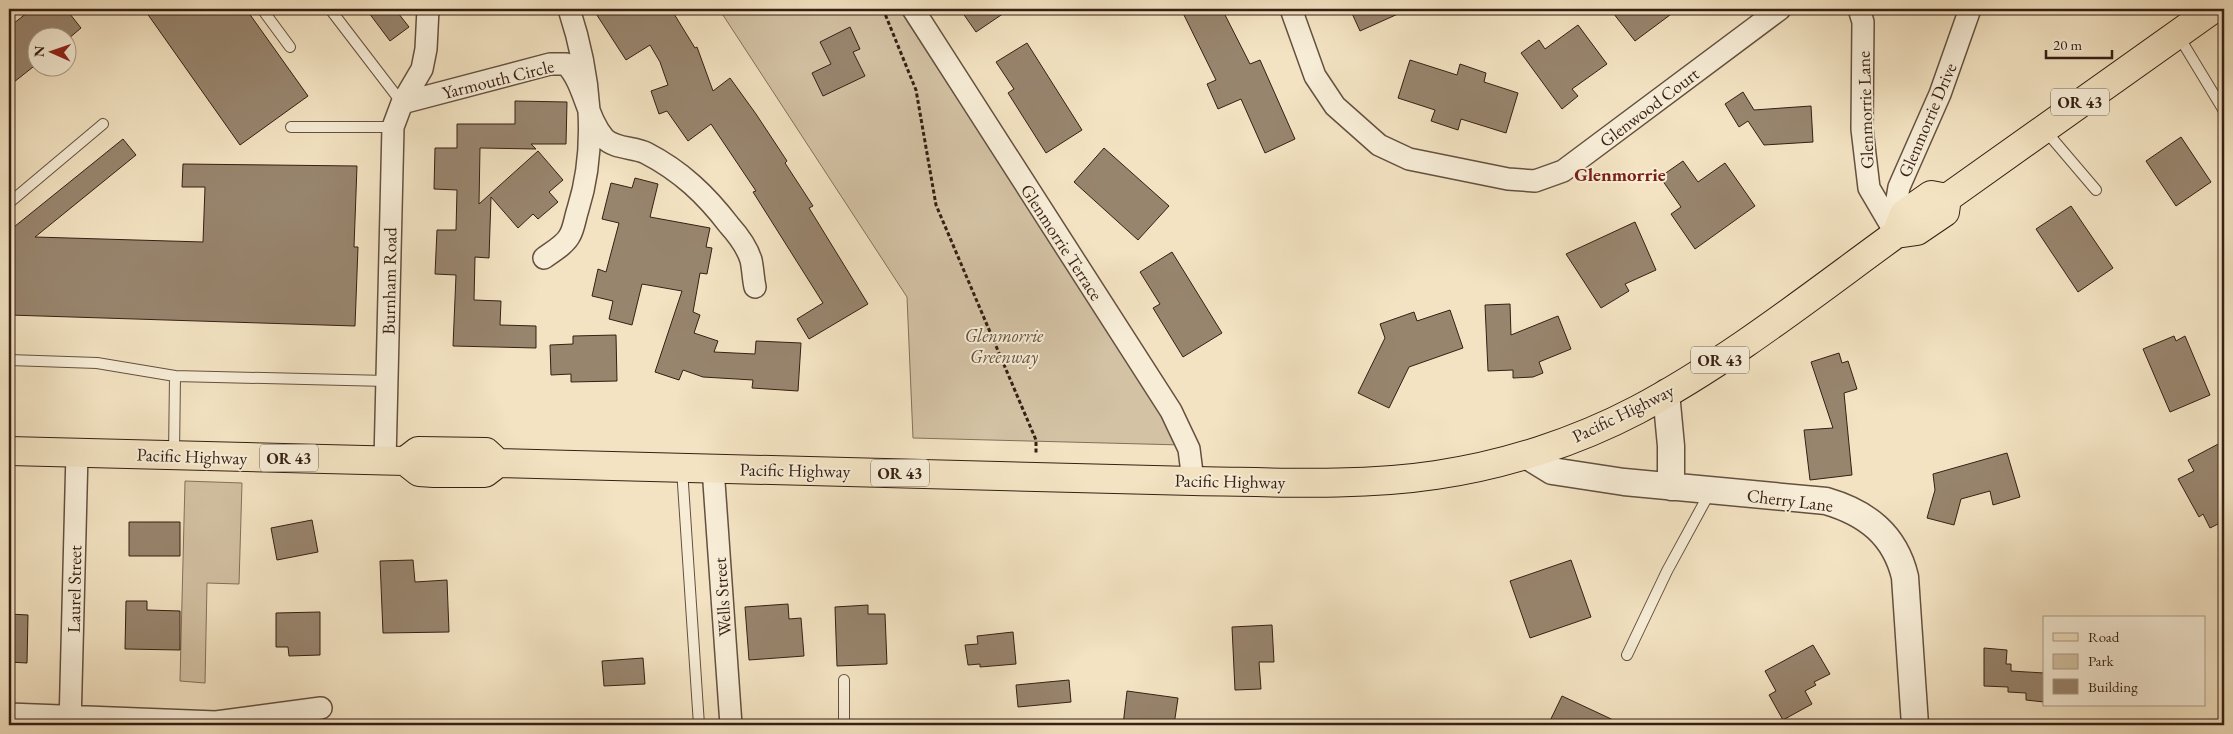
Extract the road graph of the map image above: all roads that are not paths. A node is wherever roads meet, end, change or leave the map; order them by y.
1 (262, 9) edge
2 (330, 9) edge
3 (428, 9) edge
4 (569, 9) edge
5 (913, 9) edge
6 (1291, 9) edge
7 (1780, 9) edge
8 (1859, 9) edge
9 (1970, 9) edge
10 (2213, 9) edge
11 (2178, 34) junction
12 (290, 47) dead end
13 (402, 103) junction
14 (2224, 110) edge
15 (589, 111) junction
16 (103, 124) dead end
17 (290, 127) dead end
18 (393, 127) junction
19 (2043, 128) junction
20 (2096, 190) dead end
21 (9, 203) edge
22 (1896, 234) junction
23 (544, 258) dead end
24 (755, 286) dead end
25 (9, 360) edge
26 (175, 376) junction
27 (387, 381) junction
28 (1666, 393) junction
29 (9, 451) edge
30 (77, 453) junction
31 (174, 455) junction
32 (1526, 455) junction
33 (395, 461) junction
34 (682, 468) junction
35 (713, 468) junction
36 (1193, 481) junction
37 (1671, 487) junction
38 (1710, 491) junction
39 (1627, 655) dead end
40 (844, 680) dead end
41 (321, 708) dead end
42 (9, 714) edge
43 (70, 720) edge
44 (699, 725) edge
45 (732, 725) edge
46 (844, 725) edge
47 (1915, 725) edge

1 - 12 lane
2 - 13 lane
3 - 13 street, Yarmouth Circle
4 - 15 street
5 - 36 street, Glenmorrie Terrace
6 - 7 street, Glenwood Court
8 - 22 street, Glenmorrie Lane
9 - 22 street, Glenmorrie Drive
10 - 11 main road, Pacific Highway / OR 43
11 - 14 lane
11 - 19 main road, Pacific Highway / OR 43
13 - 15 street, Yarmouth Circle
13 - 18 street, Burnham Road
15 - 23 street
15 - 24 street
16 - 21 lane
17 - 18 lane
18 - 27 street, Burnham Road
19 - 20 lane
19 - 22 main road, Pacific Highway / OR 43
22 - 28 main road, Pacific Highway / OR 43
25 - 26 lane
26 - 27 lane
26 - 31 lane
27 - 33 street, Burnham Road
28 - 32 main road, Pacific Highway / OR 43
28 - 37 street
29 - 30 main road, Pacific Highway / OR 43
30 - 31 main road, Pacific Highway / OR 43
30 - 43 street, Laurel Street
31 - 33 main road, Pacific Highway / OR 43
32 - 36 main road, Pacific Highway / OR 43
32 - 37 street, Cherry Lane
33 - 34 main road, Pacific Highway / OR 43
34 - 35 main road, Pacific Highway / OR 43
34 - 44 lane
35 - 36 main road, Pacific Highway / OR 43
35 - 45 street, Wells Street
37 - 38 street, Cherry Lane
38 - 39 lane
38 - 47 street, Cherry Lane
40 - 46 lane
41 - 43 street
42 - 43 street

